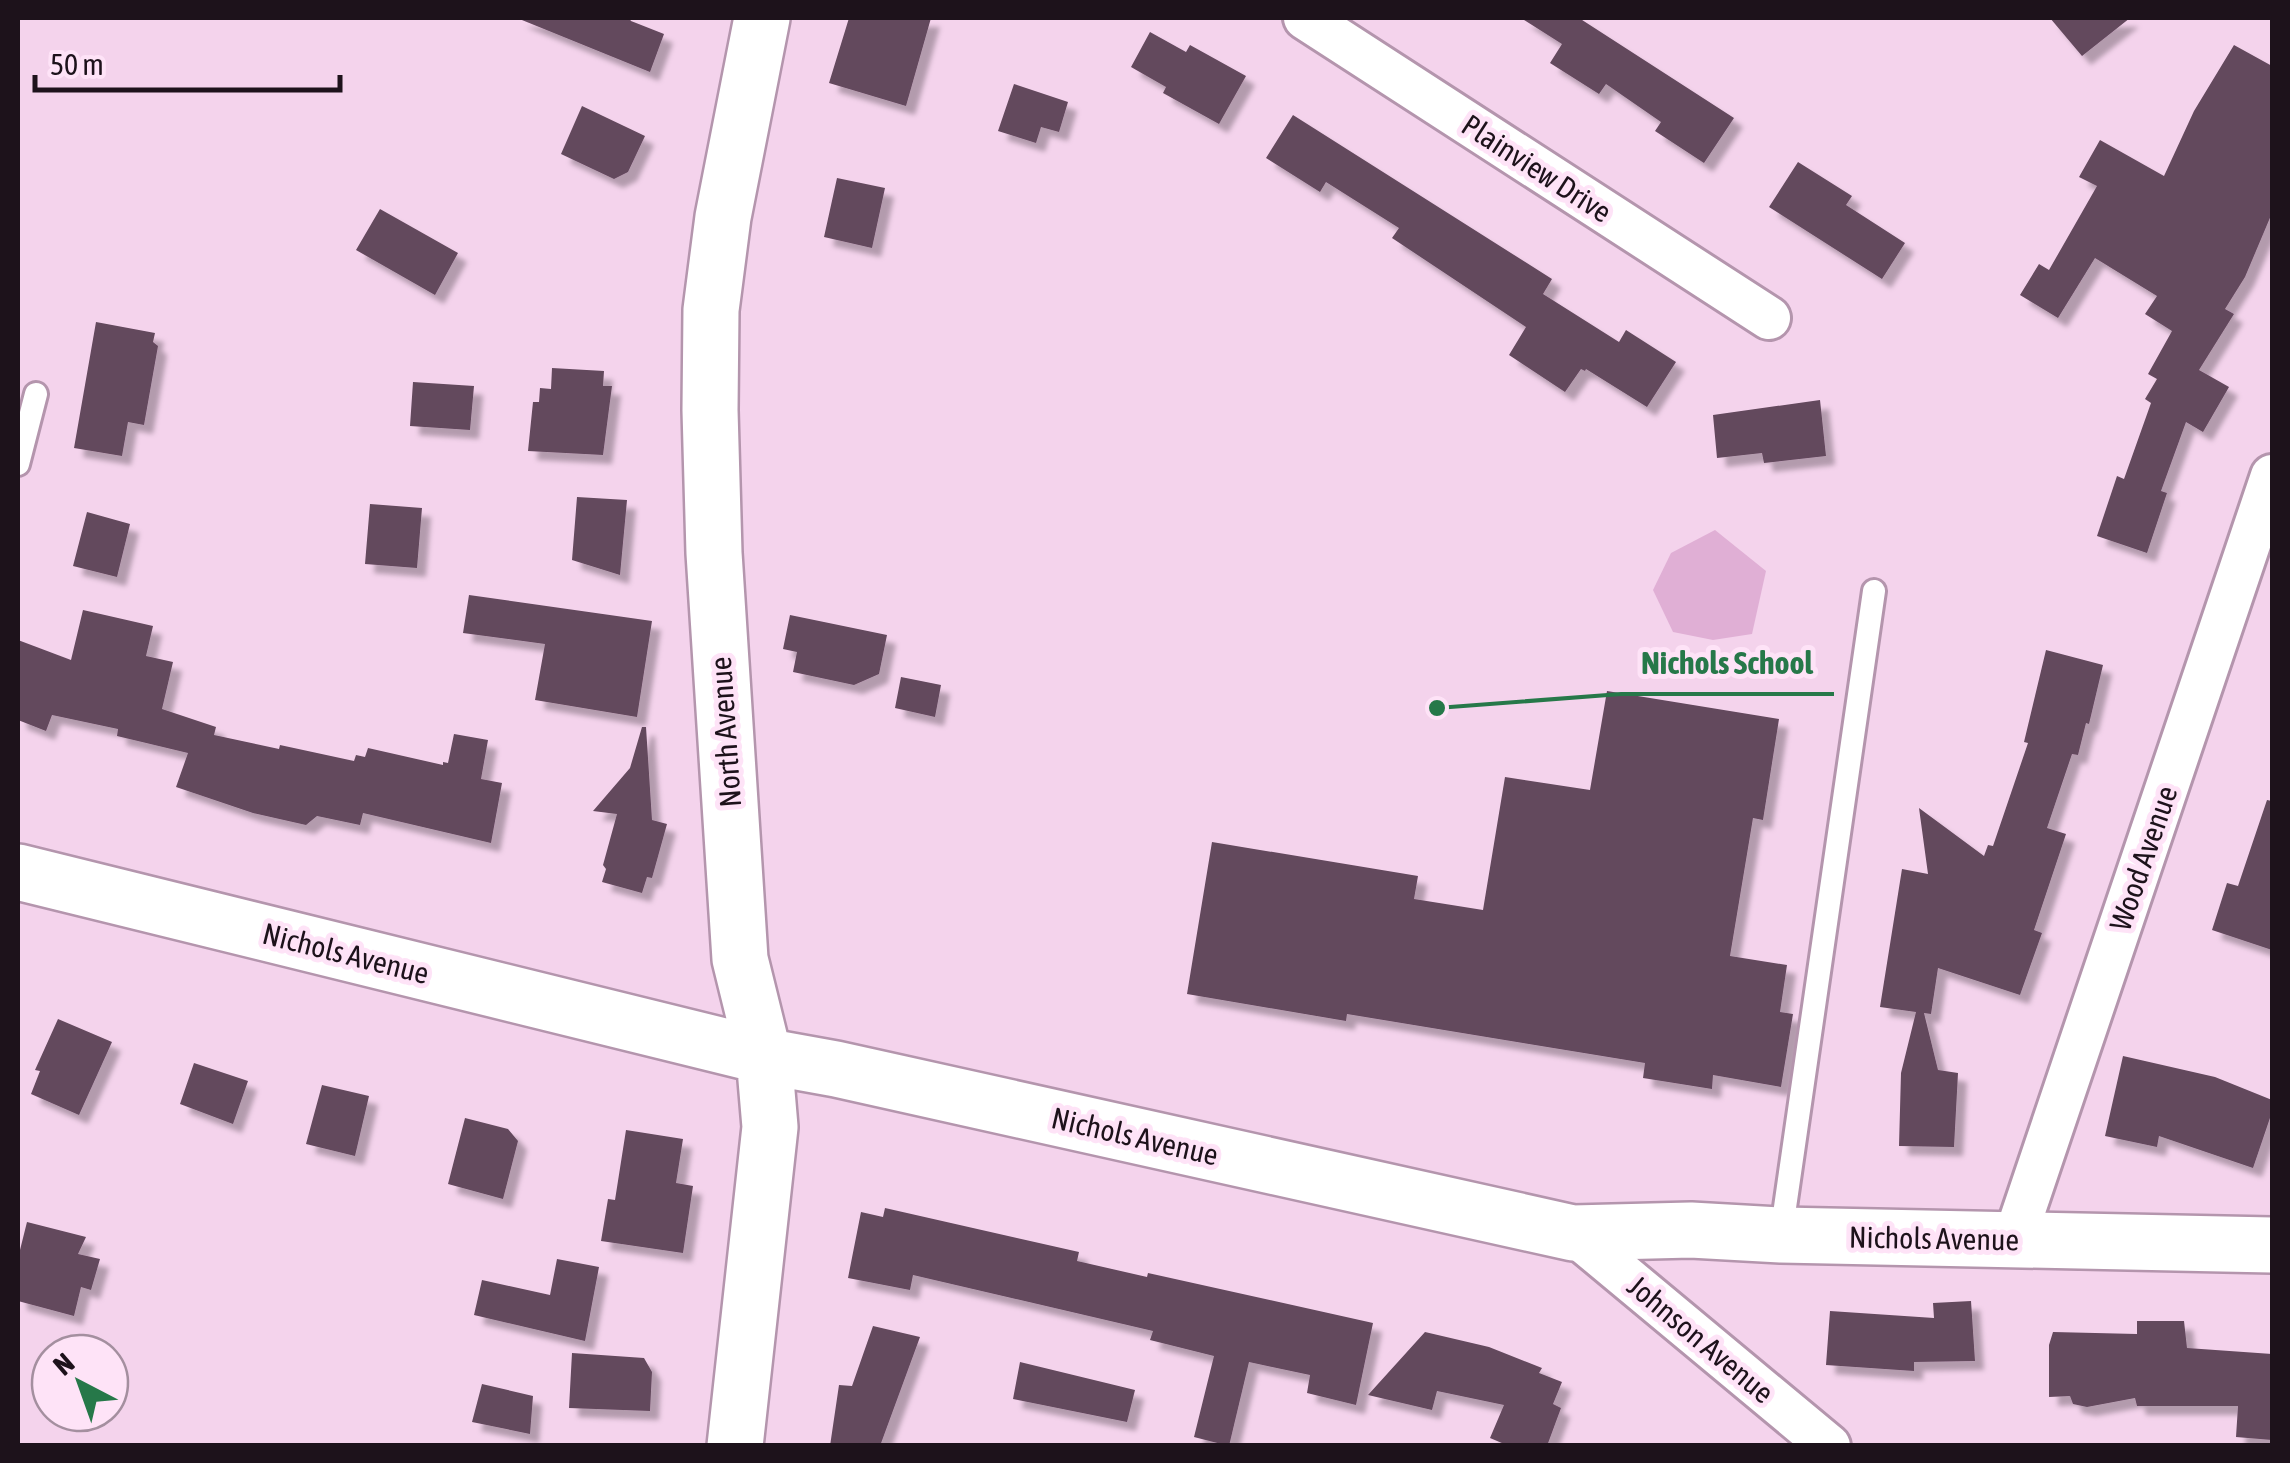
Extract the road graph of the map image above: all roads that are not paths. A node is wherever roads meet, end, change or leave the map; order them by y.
1 (762, 18) edge
2 (1305, 18) edge
3 (1769, 318) dead end
4 (36, 394) dead end
5 (18, 464) edge
6 (2272, 476) edge
7 (1874, 592) dead end
8 (18, 872) edge
9 (764, 1056) junction
10 (1574, 1233) junction
11 (1781, 1235) junction
12 (2014, 1240) junction
13 (2272, 1245) edge
14 (735, 1446) edge
15 (1829, 1446) edge

1 - 9 main road, North Avenue
2 - 3 street, Plainview Drive
4 - 5 lane
6 - 12 street, Wood Avenue
7 - 11 lane
8 - 9 main road, Nichols Avenue
9 - 10 main road, Nichols Avenue
9 - 14 main road, North Avenue
10 - 11 main road, Nichols Avenue
10 - 15 street, Johnson Avenue
11 - 12 main road, Nichols Avenue
12 - 13 main road, Nichols Avenue

